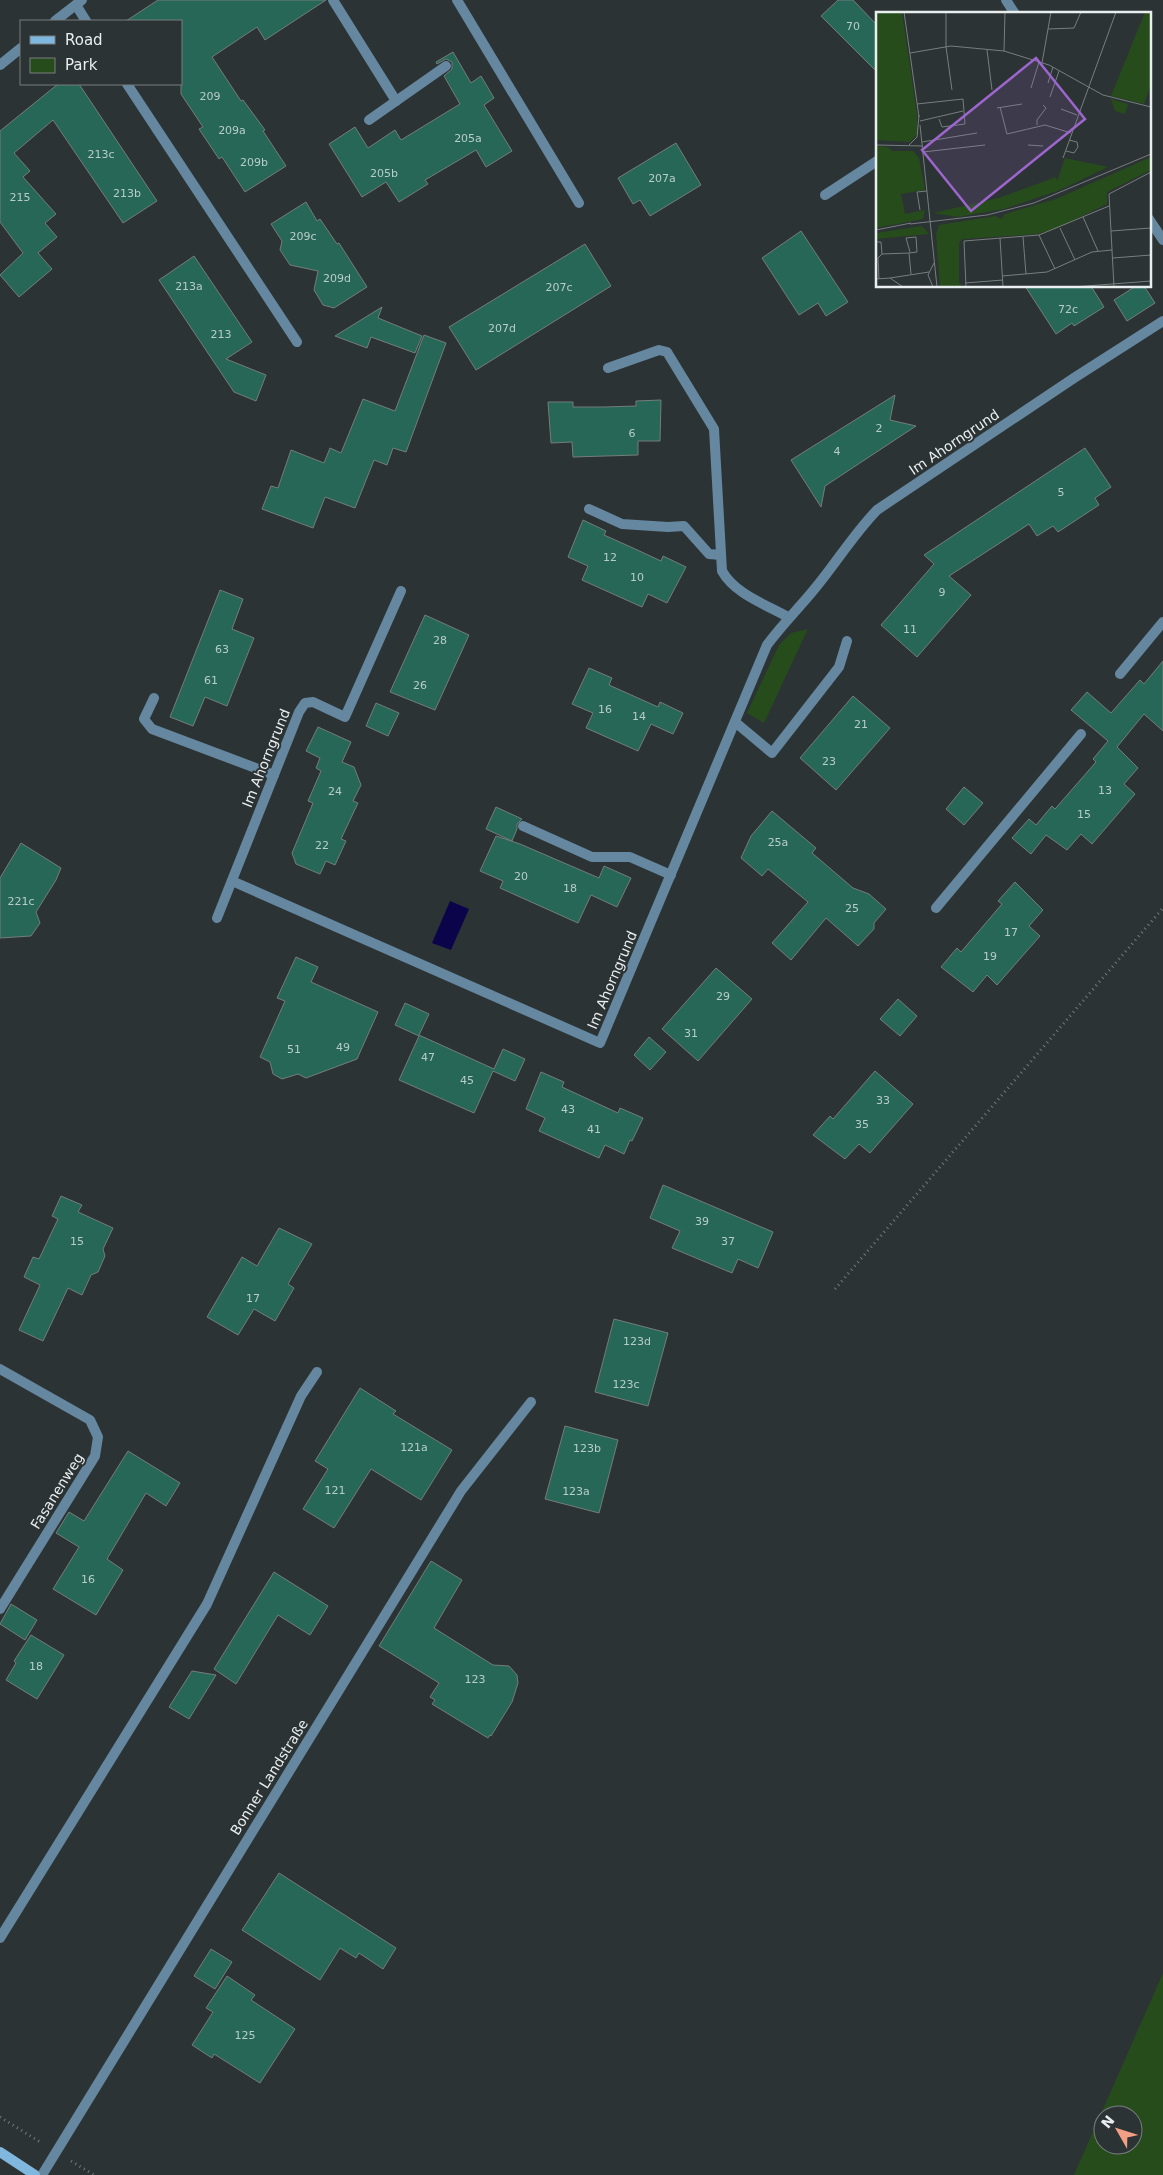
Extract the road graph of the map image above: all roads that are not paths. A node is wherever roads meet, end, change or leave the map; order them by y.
1 (334, 0) edge
2 (458, 0) edge
3 (1006, 0) edge
4 (79, 3) edge
5 (1014, 12) edge
6 (56, 20) edge
7 (86, 20) edge
8 (20, 49) edge
9 (0, 65) edge
10 (446, 66) dead end
11 (128, 85) edge
12 (396, 101) junction
13 (369, 120) dead end
14 (876, 162) edge
15 (825, 195) dead end
16 (579, 203) dead end
17 (1150, 220) edge
18 (1163, 240) edge
19 (1163, 321) edge
20 (297, 342) dead end
21 (608, 368) dead end
22 (589, 509) dead end
23 (721, 555) junction
24 (401, 591) dead end
25 (788, 617) junction
26 (1163, 622) edge
27 (847, 641) dead end
28 (1120, 674) dead end
29 (154, 698) dead end
30 (735, 722) junction
31 (1081, 734) dead end
32 (274, 775) junction
33 (523, 826) dead end
34 (671, 875) junction
35 (232, 881) junction
36 (936, 908) dead end
37 (217, 918) dead end
38 (0, 1368) edge
39 (317, 1372) dead end
40 (532, 1402) dead end
41 (0, 1609) edge
42 (0, 1938) edge
43 (0, 2152) edge
44 (36, 2175) edge
45 (42, 2175) edge

1 - 12 street
2 - 16 street
3 - 5 street
4 - 6 street
4 - 7 street
8 - 9 street
10 - 12 street
11 - 20 street
12 - 13 street
14 - 15 street
17 - 18 street
19 - 25 street, Im Ahorngrund
21 - 23 street
22 - 23 street
23 - 25 street
24 - 32 street, Im Ahorngrund
25 - 30 street, Im Ahorngrund
26 - 28 street
27 - 30 street
29 - 32 street
30 - 34 street, Im Ahorngrund
31 - 36 street
32 - 35 street, Im Ahorngrund
33 - 34 street
34 - 35 street, Im Ahorngrund
35 - 37 street, Im Ahorngrund
38 - 41 street, Fasanenweg
39 - 42 street
40 - 45 street, Bonner Landstraße
43 - 44 main road

